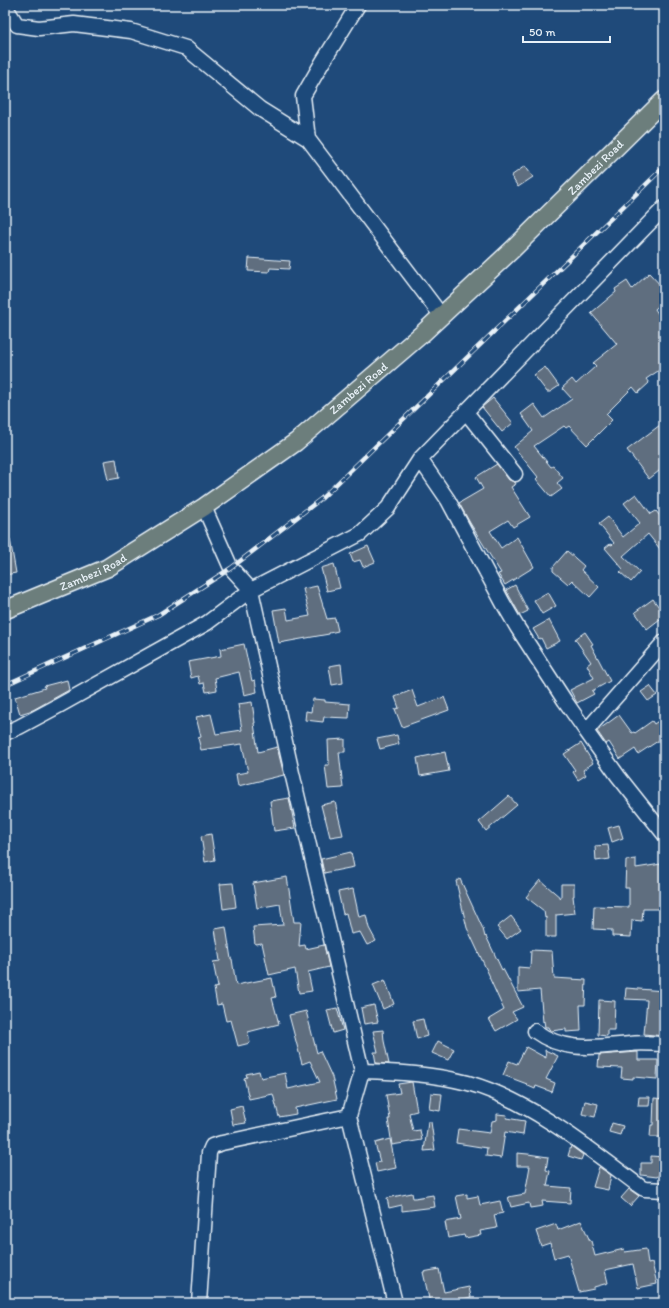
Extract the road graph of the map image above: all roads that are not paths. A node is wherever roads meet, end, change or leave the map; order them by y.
1 (358, 5) edge
2 (5, 6) edge
3 (664, 100) edge
4 (308, 139) junction
5 (664, 208) edge
6 (441, 316) junction
7 (466, 412) junction
8 (420, 458) junction
9 (515, 474) dead end
10 (204, 507) junction
11 (251, 590) junction
12 (5, 610) edge
13 (664, 642) edge
14 (586, 731) junction
15 (5, 733) edge
16 (664, 834) edge
17 (535, 1031) dead end
18 (664, 1044) edge
19 (362, 1071) junction
20 (349, 1116) junction
21 (664, 1190) edge
22 (199, 1303) edge
23 (395, 1303) edge

1 - 4 street
2 - 4 street
3 - 6 main road, Zambezi Road
4 - 6 street
5 - 7 street
6 - 10 main road, Zambezi Road
7 - 8 street
7 - 9 street
8 - 11 street
8 - 14 street
10 - 11 street
10 - 12 main road, Zambezi Road
11 - 15 street
11 - 19 street
13 - 14 street
14 - 16 street
17 - 18 street
19 - 20 street
19 - 21 street
20 - 22 street
20 - 23 street

